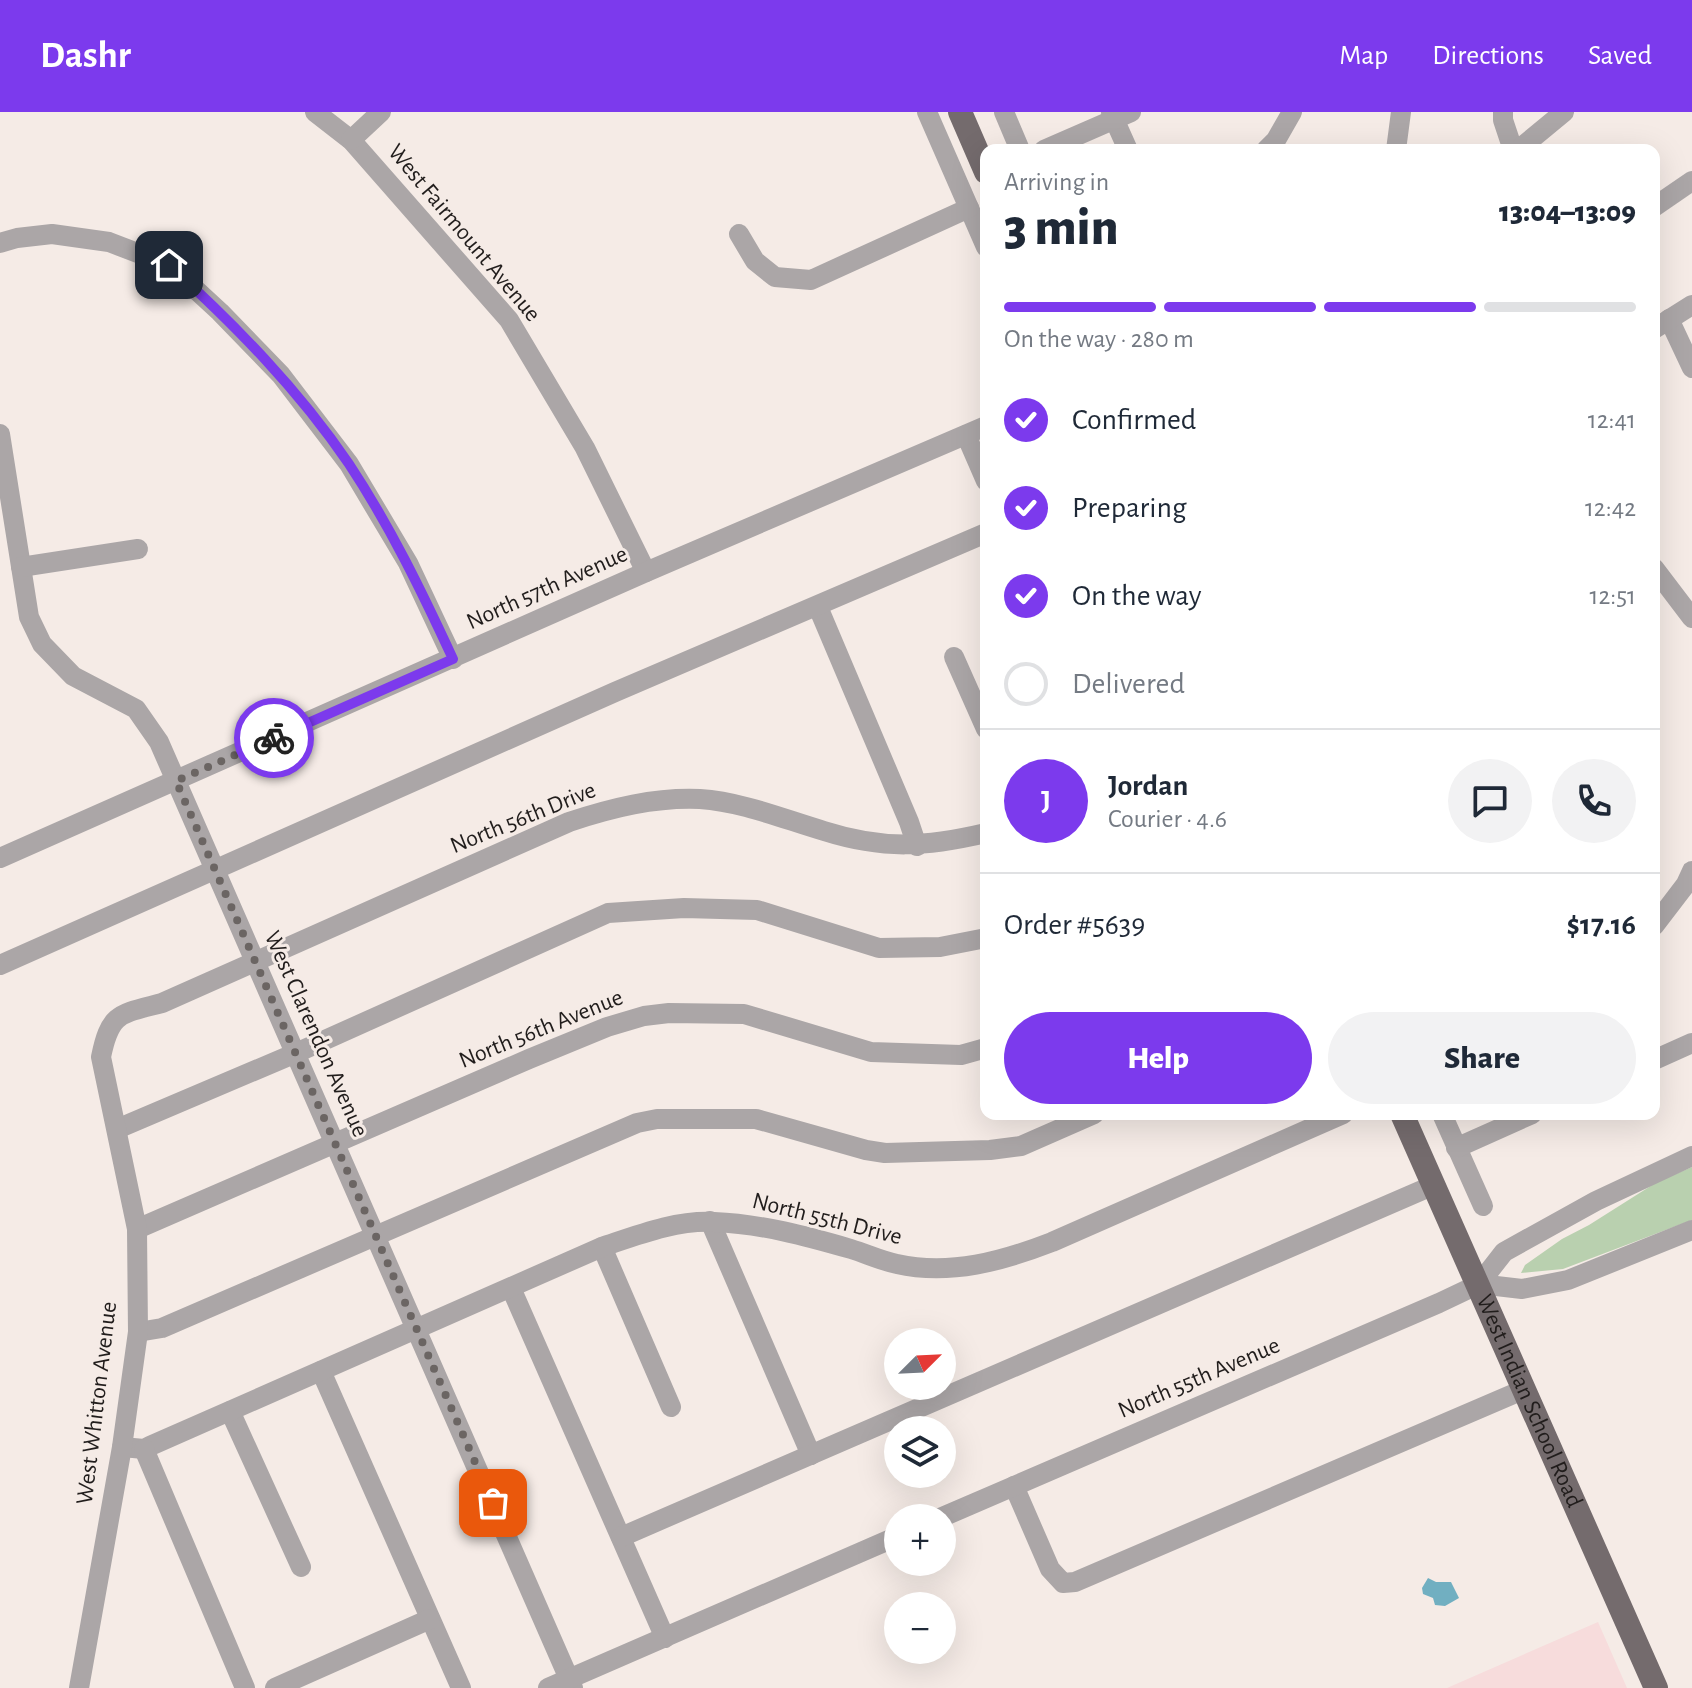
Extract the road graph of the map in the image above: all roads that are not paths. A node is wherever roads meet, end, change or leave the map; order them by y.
1 (315, 112) edge
2 (381, 112) edge
3 (927, 112) edge
4 (960, 112) edge
5 (1004, 112) edge
6 (1292, 112) edge
7 (1401, 112) edge
8 (1503, 112) edge
9 (1564, 112) edge
10 (1119, 114) edge
11 (351, 140) junction
12 (1017, 144) edge
13 (1056, 144) edge
14 (1126, 144) edge
15 (1272, 144) edge
16 (1397, 144) edge
17 (1513, 144) edge
18 (1524, 144) edge
19 (980, 158) edge
20 (1692, 181) edge
21 (1660, 203) edge
22 (969, 208) junction
23 (980, 233) edge
24 (739, 234) dead end
25 (0, 243) edge
26 (1692, 305) edge
27 (1662, 324) edge
28 (1692, 368) edge
29 (980, 429) edge
30 (0, 434) edge
31 (966, 435) junction
32 (980, 467) edge
33 (980, 536) edge
34 (138, 549) dead end
35 (21, 567) junction
36 (646, 572) junction
37 (1660, 576) edge
38 (818, 607) junction
39 (1692, 618) edge
40 (954, 657) dead end
41 (453, 659) junction
42 (980, 716) edge
43 (176, 781) junction
44 (980, 834) edge
45 (917, 846) junction
46 (0, 858) edge
47 (215, 870) junction
48 (1690, 880) edge
49 (1660, 918) edge
50 (980, 939) edge
51 (256, 962) junction
52 (0, 965) edge
53 (106, 1030) joint
54 (1692, 1043) edge
55 (980, 1050) edge
56 (296, 1053) junction
57 (1660, 1057) edge
58 (1080, 1120) edge
59 (1329, 1120) edge
60 (1405, 1120) edge
61 (1444, 1120) edge
62 (1519, 1120) edge
63 (117, 1129) junction
64 (336, 1144) junction
65 (1456, 1148) junction
66 (1692, 1156) edge
67 (1434, 1185) junction
68 (1483, 1206) dead end
69 (710, 1221) junction
70 (137, 1229) junction
71 (1692, 1230) edge
72 (376, 1236) junction
73 (602, 1247) junction
74 (1479, 1284) junction
75 (511, 1288) junction
76 (416, 1329) junction
77 (138, 1332) junction
78 (321, 1371) junction
79 (1525, 1389) junction
80 (671, 1407) dead end
81 (230, 1411) junction
82 (122, 1447) junction
83 (144, 1449) junction
84 (811, 1455) junction
85 (1014, 1486) junction
86 (956, 1511) edge
87 (621, 1537) junction
88 (884, 1542) edge
89 (301, 1567) dead end
90 (430, 1619) junction
91 (665, 1638) junction
92 (571, 1683) edge
93 (79, 1688) edge
94 (245, 1688) edge
95 (275, 1688) edge
96 (461, 1688) edge
97 (548, 1688) edge
98 (1656, 1688) edge

1 - 11 street, West Fairmount Avenue
2 - 11 street
3 - 22 street
4 - 19 main road
5 - 12 street
6 - 15 street
7 - 16 street
8 - 17 street
9 - 18 street
10 - 13 street
10 - 14 street
11 - 36 street, West Fairmount Avenue
20 - 21 street
22 - 23 street
22 - 24 street
25 - 41 street
26 - 27 street
27 - 28 street
29 - 31 street, North 57th Avenue
30 - 35 street, West Clarendon Avenue
31 - 32 street
31 - 36 street, North 57th Avenue
33 - 38 street
34 - 35 street
35 - 43 street, West Clarendon Avenue
36 - 41 street, North 57th Avenue
37 - 39 street
38 - 45 street
38 - 47 street
40 - 42 street
41 - 43 street, North 57th Avenue
43 - 46 street, North 57th Avenue
43 - 47 street, West Clarendon Avenue
44 - 45 street, North 56th Drive
45 - 51 street, North 56th Drive
47 - 51 street, West Clarendon Avenue
47 - 52 street
48 - 49 street
50 - 56 street
51 - 53 street, North 56th Drive
51 - 56 street, West Clarendon Avenue
53 - 63 street, West Whitton Avenue
54 - 57 street
55 - 64 street, North 56th Avenue
56 - 63 street
56 - 64 street, West Clarendon Avenue
58 - 72 street
59 - 69 street, North 55th Drive
60 - 67 main road, West Indian School Road
61 - 65 street
62 - 65 street
63 - 70 street, West Whitton Avenue
64 - 70 street, North 56th Avenue
64 - 72 street, West Clarendon Avenue
65 - 68 street
66 - 74 street, North 55th Avenue
67 - 74 main road, West Indian School Road
67 - 84 street
69 - 73 street, North 55th Drive
69 - 84 street
70 - 77 street, West Whitton Avenue
71 - 74 street
72 - 76 street, West Clarendon Avenue
72 - 77 street
73 - 75 street, North 55th Drive
73 - 80 street
74 - 79 main road, West Indian School Road
74 - 85 street, North 55th Avenue
75 - 76 street, North 55th Drive
75 - 87 street
76 - 78 street, North 55th Drive
76 - 92 street, West Clarendon Avenue
77 - 82 street, West Whitton Avenue
78 - 81 street, North 55th Drive
78 - 90 street
79 - 85 street
79 - 98 main road, West Indian School Road
81 - 83 street, North 55th Drive
81 - 89 street
82 - 83 street, North 55th Drive
82 - 93 street, West Whitton Avenue
83 - 94 street
84 - 87 street
85 - 86 street, North 55th Avenue
87 - 91 street
88 - 91 street
90 - 95 street
90 - 96 street
91 - 92 street
92 - 97 street

